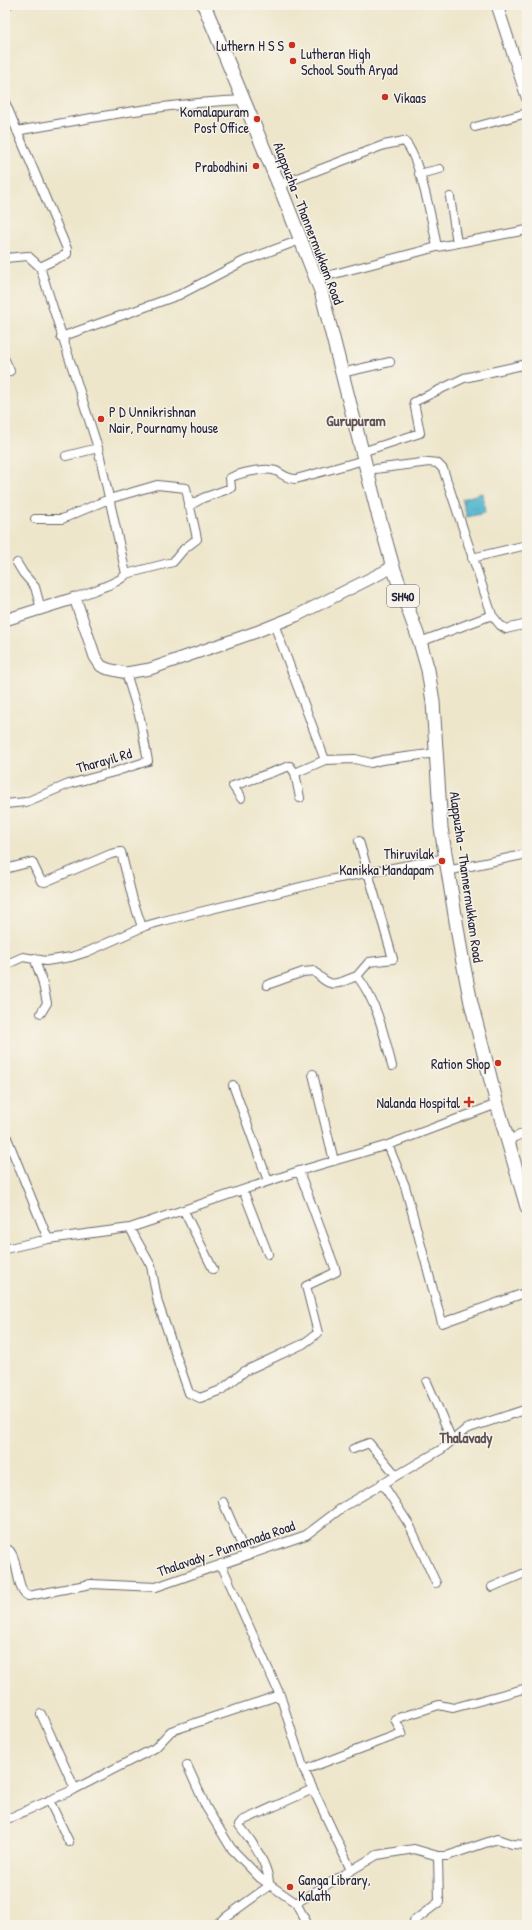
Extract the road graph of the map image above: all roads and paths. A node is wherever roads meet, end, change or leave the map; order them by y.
1 (8, 5) edge
2 (204, 5) edge
3 (497, 5) edge
4 (5, 6) edge
5 (527, 97) edge
6 (243, 100) junction
7 (5, 102) edge
8 (527, 113) edge
9 (475, 127) dead end
10 (17, 131) junction
11 (440, 169) dead end
12 (419, 174) junction
13 (279, 185) junction
14 (450, 197) dead end
15 (527, 230) edge
16 (300, 240) junction
17 (457, 243) junction
18 (437, 247) junction
19 (5, 258) edge
20 (40, 267) junction
21 (315, 279) junction
22 (61, 337) junction
23 (5, 360) edge
24 (390, 362) dead end
25 (527, 364) edge
26 (5, 372) edge
27 (341, 373) junction
28 (98, 448) junction
29 (66, 456) dead end
30 (365, 461) junction
31 (109, 499) junction
32 (189, 506) junction
33 (35, 519) dead end
34 (527, 545) edge
35 (472, 558) junction
36 (18, 563) dead end
37 (393, 567) junction
38 (126, 574) junction
39 (75, 598) junction
40 (41, 609) junction
41 (492, 615) junction
42 (5, 620) edge
43 (274, 624) junction
44 (527, 624) edge
45 (420, 642) junction
46 (126, 673) junction
47 (437, 753) junction
48 (325, 760) junction
49 (295, 773) junction
50 (240, 798) dead end
51 (300, 798) dead end
52 (5, 804) edge
53 (359, 841) dead end
54 (527, 854) edge
55 (447, 864) junction
56 (5, 869) edge
57 (370, 873) junction
58 (142, 927) junction
59 (34, 958) junction
60 (5, 965) edge
61 (357, 976) junction
62 (267, 985) dead end
63 (42, 1013) dead end
64 (392, 1066) dead end
65 (313, 1074) dead end
66 (233, 1085) dead end
67 (497, 1104) junction
68 (527, 1132) edge
69 (5, 1133) edge
70 (508, 1140) junction
71 (388, 1146) junction
72 (334, 1161) junction
73 (299, 1171) junction
74 (268, 1181) junction
75 (243, 1190) junction
76 (527, 1207) edge
77 (184, 1211) junction
78 (130, 1228) junction
79 (48, 1239) junction
80 (5, 1249) edge
81 (268, 1254) dead end
82 (213, 1269) dead end
83 (527, 1292) edge
84 (427, 1382) dead end
85 (527, 1409) edge
86 (452, 1440) junction
87 (353, 1449) dead end
88 (396, 1475) junction
89 (382, 1483) junction
90 (223, 1502) dead end
91 (5, 1550) edge
92 (246, 1555) junction
93 (221, 1564) junction
94 (527, 1572) edge
95 (436, 1583) dead end
96 (492, 1587) dead end
97 (527, 1688) edge
98 (280, 1695) junction
99 (41, 1714) dead end
100 (187, 1765) dead end
101 (304, 1770) junction
102 (75, 1789) junction
103 (313, 1789) junction
104 (49, 1800) junction
105 (5, 1820) edge
106 (69, 1842) dead end
107 (527, 1845) edge
108 (438, 1856) junction
109 (351, 1870) junction
110 (269, 1886) junction
111 (296, 1903) junction
112 (215, 1925) edge
113 (308, 1925) edge
114 (415, 1925) edge

1 - 4 street
2 - 6 main road, Alappuzha - Thannermukkam Road / SH40
3 - 5 main road
6 - 10 street
6 - 13 main road, Alappuzha - Thannermukkam Road / SH40
7 - 10 street
8 - 9 street
10 - 20 street
11 - 12 street
12 - 13 street
12 - 18 street
13 - 16 main road, Alappuzha - Thannermukkam Road / SH40
14 - 17 street
15 - 17 street
16 - 21 main road, Alappuzha - Thannermukkam Road / SH40
16 - 22 street
17 - 18 street
18 - 21 street
19 - 20 street
20 - 22 street
21 - 27 main road, Alappuzha - Thannermukkam Road / SH40
22 - 28 street
23 - 26 street
24 - 27 street
25 - 30 street
27 - 30 main road, Alappuzha - Thannermukkam Road / SH40
28 - 29 street
28 - 31 street
30 - 32 street
30 - 35 street
30 - 37 main road, Alappuzha - Thannermukkam Road / SH40
31 - 32 street
31 - 33 street
31 - 38 street
32 - 38 street
34 - 35 street
35 - 41 street
36 - 40 street
37 - 43 main road
37 - 45 main road, Alappuzha - Thannermukkam Road / SH40
38 - 39 street
39 - 40 main road
39 - 46 main road
40 - 42 main road
41 - 44 street
41 - 45 street
43 - 46 main road
43 - 48 street
45 - 47 main road, Alappuzha - Thannermukkam Road / SH40
46 - 52 street, Tharayil Rd
47 - 48 street
47 - 55 main road, Alappuzha - Thannermukkam Road / SH40
48 - 49 street
49 - 50 street
49 - 51 street
53 - 57 street
54 - 55 street
55 - 57 street
55 - 67 main road, Alappuzha - Thannermukkam Road / SH40
56 - 58 street
57 - 58 street
57 - 61 street
58 - 59 street
59 - 60 street
59 - 63 street
61 - 62 street
61 - 64 street
65 - 72 street
66 - 74 street
67 - 70 main road, Alappuzha - Thannermukkam Road / SH40
67 - 71 street
68 - 70 street
69 - 79 street
70 - 76 main road, Alappuzha - Thannermukkam Road / SH40
71 - 72 street
71 - 83 street
72 - 73 street
73 - 74 street
73 - 78 street
74 - 75 street
75 - 77 street
75 - 81 street
77 - 78 street
77 - 82 street
78 - 79 street
79 - 80 street
84 - 86 street
85 - 86 street, Thalavady - Punnamada Road
86 - 88 street, Thalavady - Punnamada Road
87 - 88 street
88 - 89 street, Thalavady - Punnamada Road
89 - 92 street, Thalavady - Punnamada Road
89 - 95 street
90 - 92 street
91 - 93 street, Thalavady - Punnamada Road
92 - 93 street, Thalavady - Punnamada Road
93 - 98 street
94 - 96 street
97 - 101 street
98 - 101 street
98 - 102 street
99 - 102 street
100 - 110 street
101 - 103 street
102 - 104 street
103 - 109 street
103 - 110 street
104 - 105 street
104 - 106 street
107 - 108 street
108 - 109 street
108 - 114 street
109 - 111 street
110 - 111 street
110 - 112 street
111 - 113 street

